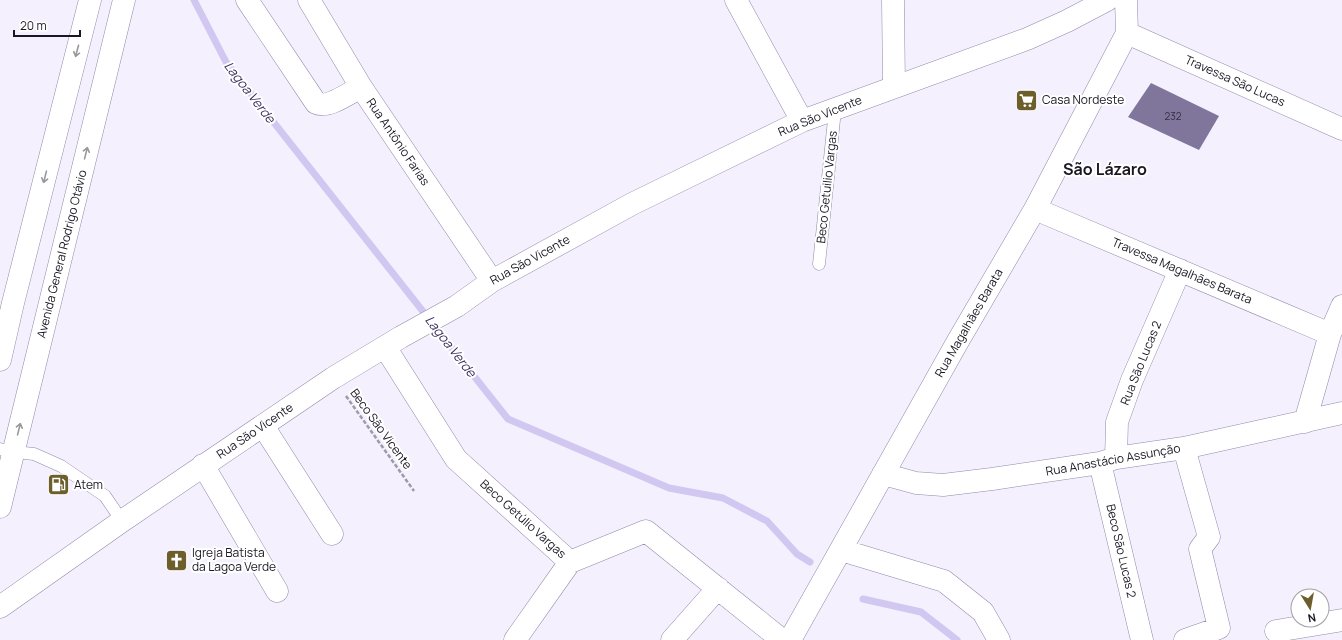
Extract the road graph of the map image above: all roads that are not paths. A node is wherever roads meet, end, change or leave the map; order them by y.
1 (90, 0) edge
2 (124, 0) edge
3 (247, 0) edge
4 (309, 0) edge
5 (736, 0) edge
6 (893, 0) edge
7 (1107, 0) edge
8 (1126, 0) edge
9 (1127, 33) junction
10 (361, 87) junction
11 (894, 87) junction
12 (835, 110) junction
13 (802, 121) junction
14 (1342, 129) edge
15 (1035, 209) junction
16 (819, 264) dead end
17 (1180, 270) junction
18 (492, 281) junction
19 (7, 300) edge
20 (1342, 306) edge
21 (1330, 334) junction
22 (385, 347) junction
23 (0, 360) edge
24 (1342, 413) edge
25 (1305, 422) junction
26 (263, 426) junction
27 (1184, 448) junction
28 (7, 451) edge
29 (1108, 461) junction
30 (203, 465) junction
31 (883, 474) junction
32 (0, 507) edge
33 (122, 521) junction
34 (332, 534) dead end
35 (841, 550) junction
36 (570, 562) junction
37 (718, 588) junction
38 (277, 591) dead end
39 (0, 607) edge
40 (1342, 620) edge
41 (1276, 631) dead end
42 (514, 640) edge
43 (672, 640) edge
44 (782, 640) edge
45 (790, 640) edge
46 (999, 640) edge
47 (1142, 640) edge
48 (1185, 640) edge

1 -> 19 street
28 -> 2 street, Avenida General Rodrigo Otávio
3 - 10 street
4 - 10 street, Rua Antônio Farias
5 - 13 street
6 - 11 street
7 - 11 street, Rua São Vicente
8 - 9 street, Rua Magalhães Barata
9 - 14 street, Travessa São Lucas
9 - 15 street, Rua Magalhães Barata
10 - 18 street, Rua Antônio Farias
11 - 12 street, Rua São Vicente
12 - 13 street, Rua São Vicente
12 - 16 lane, Beco Getuilio Vargas
13 - 18 street, Rua São Vicente
15 - 17 street, Travessa Magalhães Barata
15 - 31 street, Rua Magalhães Barata
17 - 21 street, Travessa Magalhães Barata
17 - 29 street, Rua São Lucas 2
18 - 22 street, Rua São Vicente
19 - 23 street
20 - 21 street
21 - 25 street
22 - 26 street, Rua São Vicente
22 - 36 street, Beco Getúlio Vargas
24 - 25 street, Rua Anastácio Assunção
25 - 27 street, Rua Anastácio Assunção
26 - 30 street, Rua São Vicente
26 - 34 street
27 - 29 street, Rua Anastácio Assunção
27 - 48 street
28 - 32 street, Avenida General Rodrigo Otávio
28 - 33 lane
29 - 31 street, Rua Anastácio Assunção
29 - 47 street, Beco São Lucas 2
30 - 33 street, Rua São Vicente
30 - 38 street
31 - 35 street, Rua Magalhães Barata
33 - 39 street, Rua São Vicente
35 - 45 street, Rua Magalhães Barata
35 - 46 street
36 - 37 street, Beco Getúlio Vargas
36 - 42 street
37 - 43 street
37 - 44 street, Beco Getúlio Vargas
40 - 41 street

